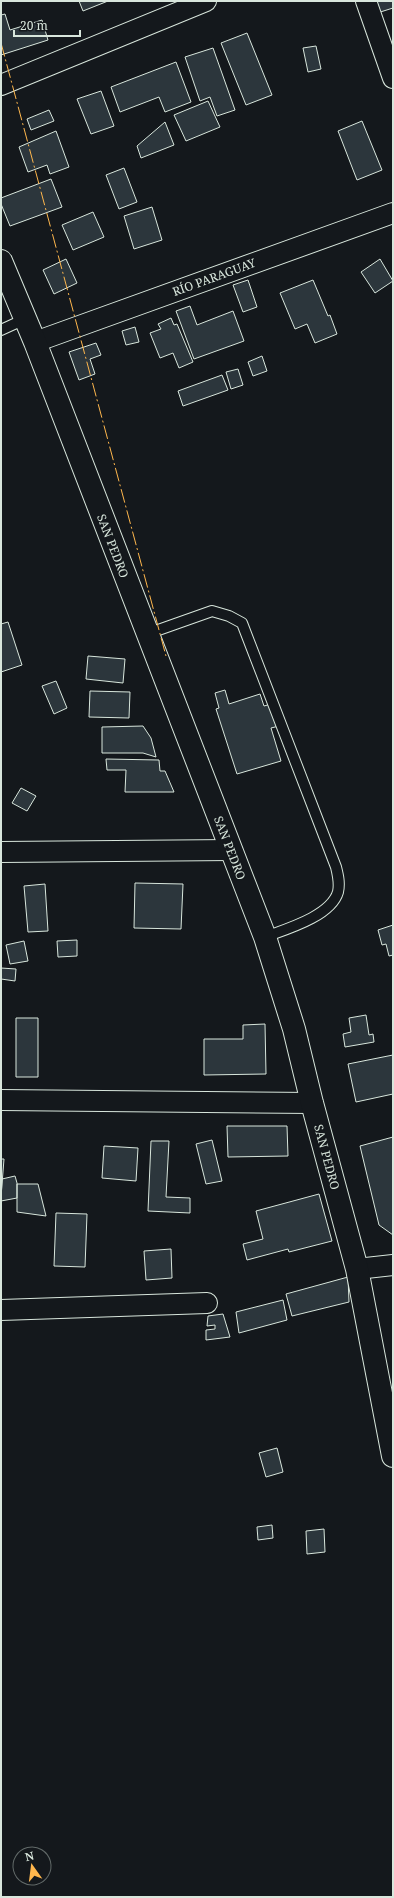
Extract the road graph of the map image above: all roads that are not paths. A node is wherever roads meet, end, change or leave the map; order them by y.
1 (206, 1) edge
2 (366, 1) edge
3 (393, 78) edge
4 (1, 85) edge
5 (393, 213) edge
6 (1, 261) edge
7 (25, 319) junction
8 (1, 330) edge
9 (35, 342) junction
10 (147, 634) junction
11 (231, 850) junction
12 (1, 852) edge
13 (265, 937) junction
14 (1, 1100) edge
15 (312, 1103) junction
16 (393, 1265) edge
17 (357, 1269) junction
18 (207, 1303) dead end
19 (1, 1310) edge
20 (392, 1446) edge

1 - 4 street
2 - 3 street
5 - 9 street, RÍO PARAGUAY
6 - 7 main road, SAN PEDRO
7 - 8 lane
7 - 9 main road, SAN PEDRO
9 - 10 main road, SAN PEDRO
10 - 11 main road, SAN PEDRO
10 - 13 lane
11 - 12 street
11 - 13 main road, SAN PEDRO
13 - 15 main road, SAN PEDRO
14 - 15 street
15 - 17 main road, SAN PEDRO
16 - 17 street
17 - 20 main road, SAN PEDRO
18 - 19 street

